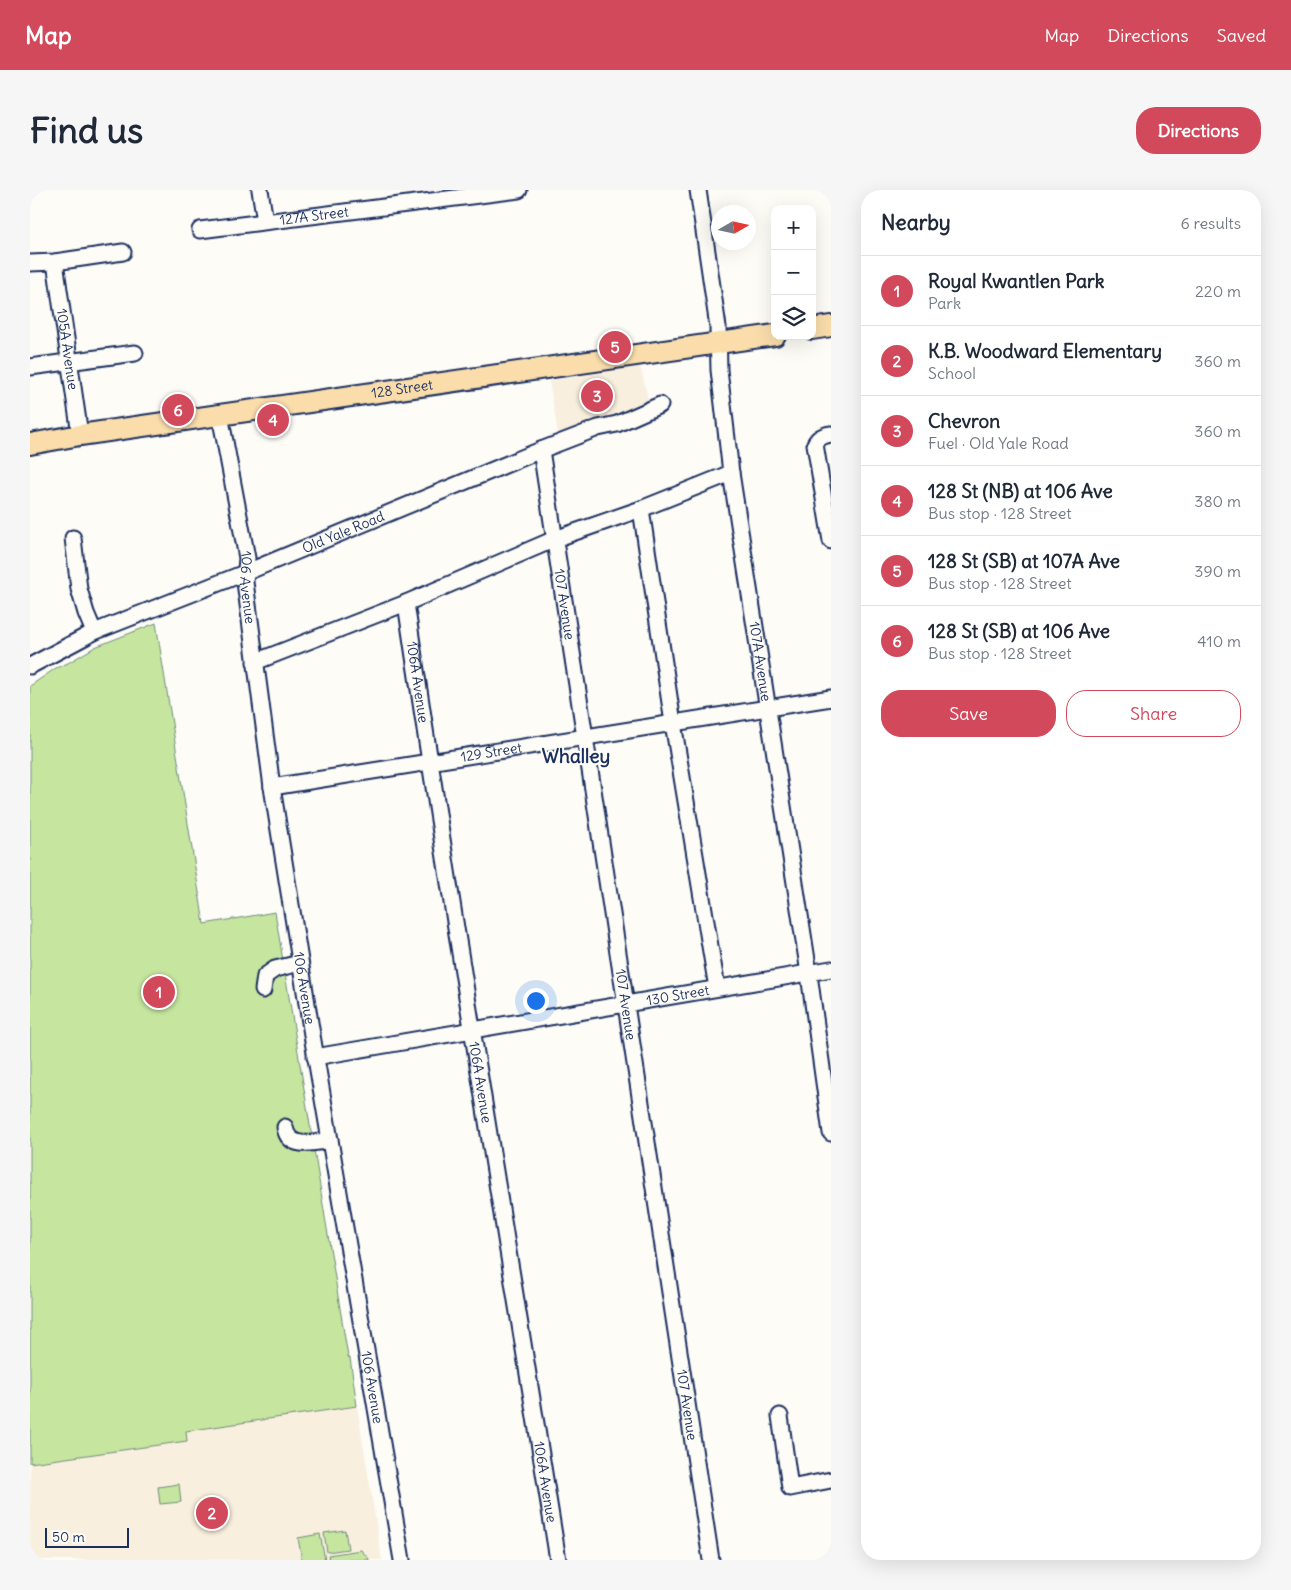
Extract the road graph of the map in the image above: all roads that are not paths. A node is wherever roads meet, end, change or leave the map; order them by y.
1 (260, 190) edge
2 (519, 190) edge
3 (698, 190) edge
4 (265, 221) junction
5 (200, 230) dead end
6 (123, 252) dead end
7 (55, 262) junction
8 (30, 263) edge
9 (831, 326) edge
10 (816, 328) edge
11 (771, 335) edge
12 (719, 342) junction
13 (135, 353) dead end
14 (69, 362) junction
15 (30, 367) edge
16 (660, 405) dead end
17 (220, 415) junction
18 (831, 434) edge
19 (80, 435) junction
20 (30, 444) edge
21 (541, 450) junction
22 (731, 473) junction
23 (641, 509) junction
24 (73, 538) dead end
25 (555, 539) junction
26 (831, 541) edge
27 (247, 572) junction
28 (406, 603) junction
29 (94, 632) junction
30 (255, 662) junction
31 (30, 666) edge
32 (831, 698) edge
33 (768, 708) junction
34 (673, 723) junction
35 (584, 737) junction
36 (429, 762) junction
37 (272, 787) junction
38 (300, 963) junction
39 (831, 969) edge
40 (808, 973) junction
41 (717, 988) junction
42 (263, 990) dead end
43 (626, 1003) junction
44 (471, 1029) junction
45 (315, 1057) junction
46 (284, 1127) dead end
47 (831, 1133) edge
48 (330, 1140) junction
49 (780, 1416) dead end
50 (831, 1480) edge
51 (402, 1560) edge
52 (558, 1560) edge
53 (712, 1560) edge

1 - 4 street
2 - 4 street, 127A Street
3 - 12 street, 107A Avenue
4 - 5 street, 127A Street
6 - 7 street
7 - 8 street
7 - 14 street, 105A Avenue
9 - 10 main road
11 - 12 main road, 128 Street
12 - 17 main road, 128 Street
12 - 22 street, 107A Avenue
13 - 14 street
14 - 15 street
14 - 19 street, 105A Avenue
16 - 21 street, Old Yale Road
17 - 19 main road, 128 Street
17 - 27 street, 106 Avenue
18 - 26 street
19 - 20 main road, 128 Street
21 - 25 street, 107 Avenue
21 - 27 street, Old Yale Road
22 - 23 street
22 - 33 street, 107A Avenue
23 - 25 street
23 - 34 street
24 - 29 street
25 - 28 street
25 - 35 street, 107 Avenue
27 - 29 street, Old Yale Road
27 - 30 street, 106 Avenue
28 - 30 street
28 - 36 street, 106A Avenue
29 - 31 street, Old Yale Road
30 - 37 street, 106 Avenue
32 - 33 street, 129 Street
33 - 34 street, 129 Street
33 - 40 street, 107A Avenue
34 - 35 street, 129 Street
34 - 41 street
35 - 36 street, 129 Street
35 - 43 street, 107 Avenue
36 - 37 street, 129 Street
36 - 44 street, 106A Avenue
37 - 38 street, 106 Avenue
38 - 42 street
38 - 45 street, 106 Avenue
39 - 40 street, 130 Street
40 - 41 street, 130 Street
40 - 47 street, 107A Avenue
41 - 43 street, 130 Street
43 - 44 street, 130 Street
43 - 53 street, 107 Avenue
44 - 45 street, 130 Street
44 - 52 street, 106A Avenue
45 - 48 street, 106 Avenue
46 - 48 street
48 - 51 street, 106 Avenue
49 - 50 street

